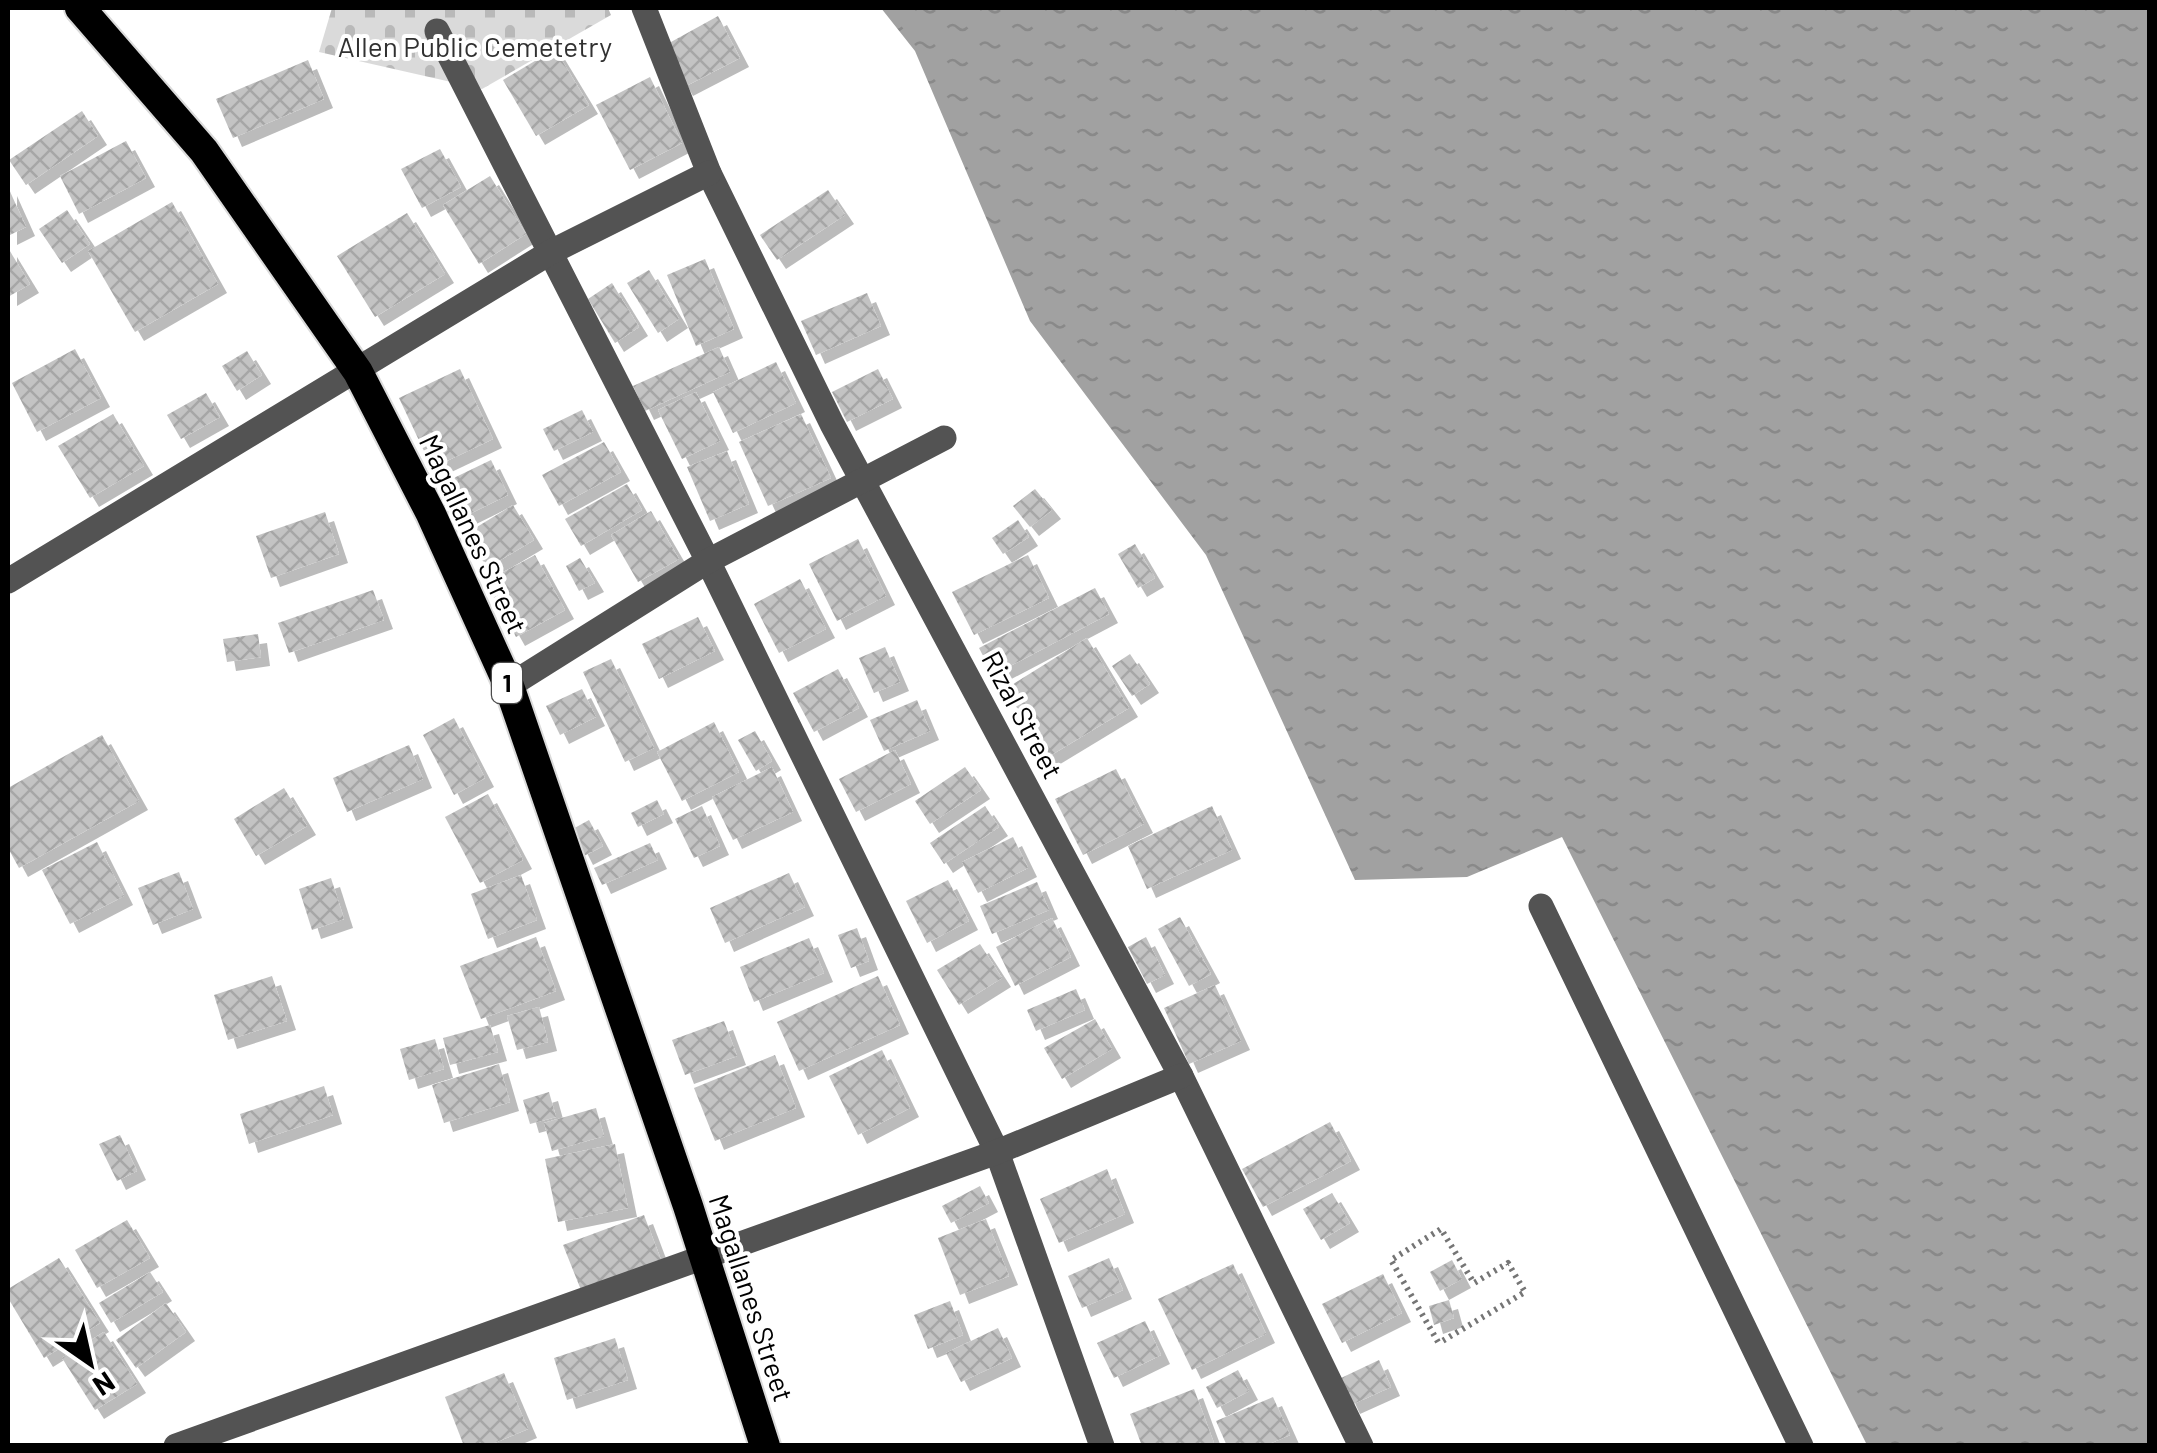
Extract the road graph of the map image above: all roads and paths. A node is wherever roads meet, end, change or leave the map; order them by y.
1 (80, 8) edge
2 (644, 8) edge
3 (436, 31) dead end
4 (709, 173) junction
5 (551, 252) junction
6 (358, 372) junction
7 (944, 438) dead end
8 (862, 479) junction
9 (708, 561) junction
10 (8, 581) edge
11 (508, 686) junction
12 (1541, 906) dead end
13 (1181, 1076) junction
14 (997, 1152) junction
15 (704, 1260) junction
16 (1439, 1343) joint
17 (176, 1446) edge
18 (764, 1446) edge
19 (1102, 1446) edge
20 (1361, 1446) edge
21 (1801, 1446) edge

1 - 6 highway, Magallanes Street / 1
2 - 4 street, Rizal Street
3 - 5 street
4 - 5 street
4 - 8 street, Rizal Street
5 - 6 street
5 - 9 street
6 - 10 street
6 - 11 highway, Magallanes Street / 1
7 - 8 street
8 - 9 street
8 - 13 street, Rizal Street
9 - 11 street
9 - 14 street
11 - 15 highway, Magallanes Street / 1
12 - 21 street
13 - 14 street
13 - 20 street, Rizal Street
14 - 15 street
14 - 19 street
15 - 17 street
15 - 18 highway, Magallanes Street / 1
16 - 16 path

